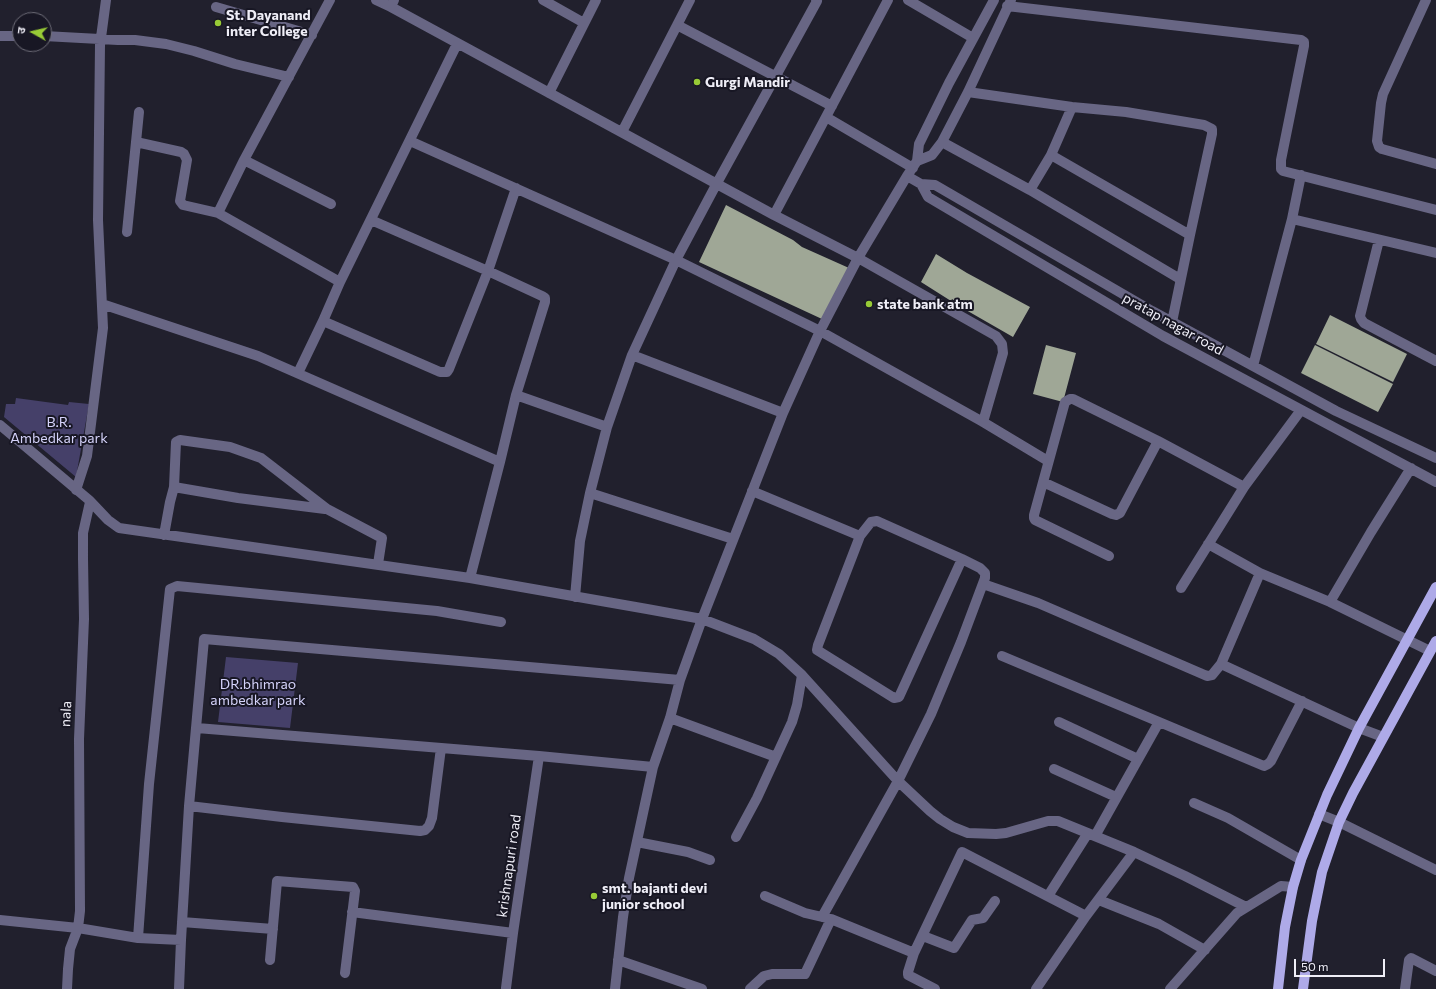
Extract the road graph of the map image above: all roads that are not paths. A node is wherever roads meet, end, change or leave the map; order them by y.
1 (106, 0) edge
2 (330, 0) edge
3 (376, 0) edge
4 (543, 0) edge
5 (596, 0) edge
6 (690, 0) edge
7 (817, 0) edge
8 (888, 0) edge
9 (908, 0) edge
10 (994, 0) edge
11 (1426, 0) edge
12 (1009, 3) edge
13 (392, 4) edge
14 (216, 7) dead end
15 (584, 23) junction
16 (677, 25) junction
17 (312, 34) junction
18 (0, 36) edge
19 (12, 36) edge
20 (52, 37) edge
21 (974, 38) junction
22 (101, 40) junction
23 (457, 44) junction
24 (289, 77) junction
25 (775, 77) junction
26 (549, 92) junction
27 (968, 92) junction
28 (832, 106) junction
29 (1072, 107) junction
30 (139, 112) dead end
31 (826, 117) junction
32 (622, 132) junction
33 (410, 141) junction
34 (136, 142) junction
35 (942, 142) junction
36 (1050, 155) junction
37 (244, 160) junction
38 (1436, 164) edge
39 (912, 168) junction
40 (1301, 175) junction
41 (717, 183) junction
42 (921, 184) junction
43 (516, 188) junction
44 (1030, 190) junction
45 (331, 204) dead end
46 (1436, 210) edge
47 (218, 213) junction
48 (774, 215) junction
49 (1292, 219) junction
50 (371, 220) junction
51 (127, 232) dead end
52 (1190, 235) junction
53 (1379, 240) junction
54 (1436, 253) edge
55 (858, 258) junction
56 (676, 260) junction
57 (488, 271) junction
58 (1180, 279) junction
59 (340, 282) junction
60 (102, 304) junction
61 (323, 321) junction
62 (1172, 322) junction
63 (820, 331) junction
64 (632, 355) junction
65 (1436, 361) edge
66 (1253, 366) junction
67 (298, 373) junction
68 (516, 395) junction
69 (1301, 410) junction
70 (783, 413) junction
71 (983, 422) junction
72 (0, 425) edge
73 (607, 427) junction
74 (1158, 441) junction
75 (1436, 458) edge
76 (1048, 461) junction
77 (500, 462) junction
78 (1411, 468) junction
79 (1043, 482) junction
80 (1436, 482) edge
81 (174, 487) junction
82 (1244, 487) junction
83 (752, 491) junction
84 (590, 493) junction
85 (85, 497) junction
86 (327, 509) junction
87 (164, 534) junction
88 (860, 536) junction
89 (733, 539) junction
90 (1208, 544) junction
91 (1109, 556) dead end
92 (962, 559) junction
93 (378, 564) junction
94 (1260, 573) junction
95 (470, 578) junction
96 (983, 584) junction
97 (1436, 587) edge
98 (1181, 588) dead end
99 (575, 597) junction
100 (1330, 602) junction
101 (702, 619) junction
102 (501, 622) dead end
103 (1408, 640) junction
104 (1436, 641) edge
105 (1430, 651) junction
106 (1002, 656) dead end
107 (1221, 664) junction
108 (802, 675) junction
109 (680, 680) junction
110 (1302, 701) junction
111 (670, 718) junction
112 (1060, 722) dead end
113 (1159, 722) junction
114 (197, 728) junction
115 (1359, 728) junction
116 (1383, 737) junction
117 (441, 748) junction
118 (539, 756) junction
119 (776, 757) junction
120 (1138, 758) junction
121 (653, 767) junction
122 (1054, 769) dead end
123 (898, 781) junction
124 (1116, 797) junction
125 (1194, 804) dead end
126 (189, 806) junction
127 (1319, 814) junction
128 (1339, 822) junction
129 (1091, 834) junction
130 (736, 837) dead end
131 (637, 842) junction
132 (1134, 852) junction
133 (710, 860) dead end
134 (1300, 860) junction
135 (1436, 870) edge
136 (1293, 887) junction
137 (765, 896) dead end
138 (1048, 896) junction
139 (1099, 900) junction
140 (995, 901) dead end
141 (1246, 907) junction
142 (352, 912) junction
143 (1086, 916) junction
144 (826, 918) junction
145 (0, 920) edge
146 (182, 922) junction
147 (78, 928) junction
148 (273, 929) junction
149 (513, 933) junction
150 (923, 936) junction
151 (138, 938) junction
152 (181, 940) junction
153 (1205, 950) junction
154 (914, 953) junction
155 (270, 960) dead end
156 (618, 960) junction
157 (1436, 971) edge
158 (345, 974) dead end
159 (506, 988) edge
160 (67, 989) edge
161 (179, 989) edge
162 (615, 989) edge
163 (702, 989) edge
164 (750, 989) edge
165 (935, 989) edge
166 (1036, 989) edge
167 (1170, 989) edge
168 (1278, 989) edge
169 (1303, 989) edge
170 (1404, 989) edge

1 - 22 street, nala
2 - 17 street
3 - 13 street
4 - 15 street
5 - 15 street
6 - 16 street
7 - 25 street
8 - 28 street
9 - 21 street
10 - 21 street
11 - 38 street
12 - 27 street
12 - 40 street
13 - 23 street
14 - 17 street
15 - 26 street
16 - 25 street
16 - 32 street
17 - 24 street
18 - 19 street
20 - 22 street
21 - 39 street
22 - 24 street
22 - 60 street, nala
23 - 26 street
23 - 33 street
24 - 37 street
25 - 28 street
25 - 41 street
26 - 32 street
27 - 29 street
27 - 35 street
28 - 31 street
29 - 36 street
29 - 52 street
30 - 34 street
31 - 39 street, pratap nagar road
31 - 48 street
32 - 41 street
33 - 43 street
33 - 50 street
34 - 47 street
34 - 51 street
35 - 39 street
35 - 44 street
36 - 44 street
36 - 52 street
37 - 45 street
37 - 47 street
39 - 42 street, pratap nagar road
39 - 55 street
40 - 46 street
40 - 49 street
41 - 48 street
41 - 56 street
42 - 62 street
42 - 69 street, pratap nagar road
43 - 56 street
43 - 57 street
44 - 58 street
47 - 59 street
48 - 55 street
49 - 53 street
49 - 66 street
50 - 57 street
50 - 59 street
52 - 58 street
53 - 54 street
53 - 65 street
55 - 63 street
55 - 71 street
56 - 63 street
56 - 64 street
57 - 61 street
57 - 68 street
58 - 62 street
59 - 61 street
60 - 67 street
60 - 85 street, nala
61 - 67 street
62 - 66 street
63 - 70 street
63 - 71 street
64 - 70 street
64 - 73 street
66 - 75 street
67 - 77 street
68 - 73 street
68 - 77 street
69 - 78 street, pratap nagar road
69 - 82 street
70 - 83 street
71 - 76 street
72 - 85 street
73 - 84 street
74 - 76 street
74 - 79 street
74 - 82 street
76 - 79 street
77 - 95 street
78 - 80 street, pratap nagar road
78 - 100 street
79 - 91 street
81 - 86 street
81 - 86 street
81 - 87 street
82 - 90 street
83 - 88 street
83 - 89 street
84 - 89 street
84 - 99 street
85 - 87 street
85 - 147 street, nala
86 - 93 street
87 - 93 street
88 - 92 street
88 - 92 street
89 - 101 street
90 - 94 street
90 - 98 street
92 - 96 street
93 - 95 street
94 - 100 street
94 - 107 street
95 - 99 street
96 - 107 street
96 - 123 street
97 - 103 main road
99 - 101 street
100 - 103 street
101 - 108 street
101 - 109 street
102 - 151 street
103 - 105 street
103 - 115 main road
104 - 105 main road
105 - 116 main road
106 - 113 street
107 - 110 street
108 - 119 street
108 - 123 street
109 - 111 street
109 - 114 street
110 - 113 street
110 - 115 street
111 - 119 street
111 - 121 street
112 - 120 street
113 - 120 street
114 - 117 street
114 - 126 street
115 - 116 street
115 - 127 main road
116 - 128 main road
117 - 118 street
117 - 126 street
118 - 121 street
118 - 149 street, krishnapuri road
119 - 130 street
120 - 124 street
121 - 131 street
122 - 124 street
123 - 129 street
123 - 144 street
124 - 129 street
125 - 134 street
126 - 146 street
127 - 128 street
127 - 134 main road
128 - 135 street
128 - 169 main road
129 - 132 street
129 - 138 street
131 - 133 street
131 - 156 street
132 - 139 street
132 - 141 street
134 - 136 main road
136 - 141 street
136 - 168 main road
137 - 144 street
138 - 143 street
138 - 150 street
139 - 143 street
139 - 153 street
140 - 150 street
141 - 153 street
142 - 148 street
142 - 149 street, krishnapuri road
142 - 158 street
143 - 166 street
144 - 154 street
144 - 164 street
145 - 147 street
146 - 148 street
146 - 152 street
147 - 151 street
147 - 160 street, nala
148 - 155 street
149 - 159 street
150 - 154 street
151 - 152 street
152 - 161 street
153 - 167 street
154 - 165 street
156 - 162 street
156 - 163 street
157 - 170 street

